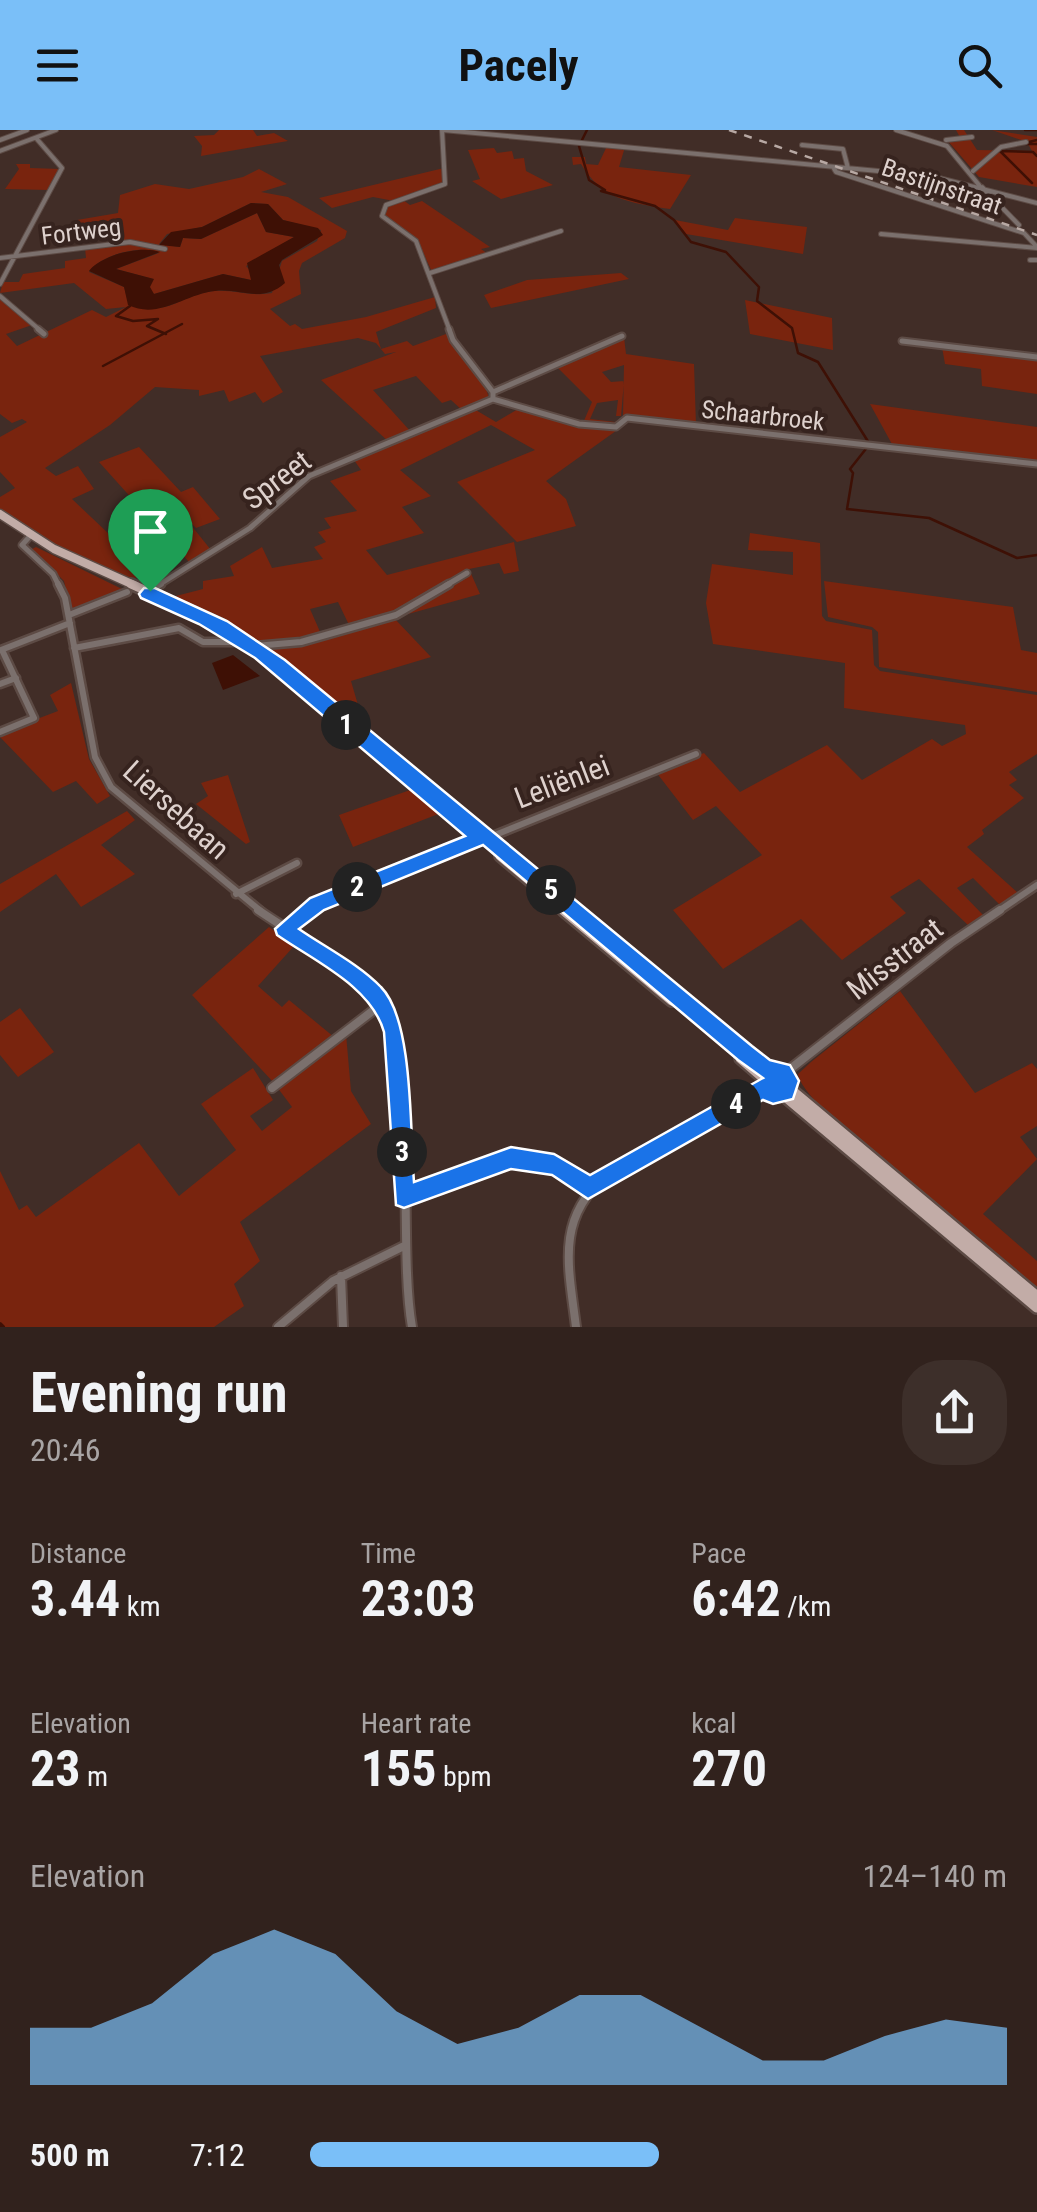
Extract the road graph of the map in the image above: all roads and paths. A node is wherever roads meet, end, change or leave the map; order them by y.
1 (26, 130) edge
2 (56, 130) edge
3 (442, 130) edge
4 (896, 130) edge
5 (972, 137) dead end
6 (36, 138) junction
7 (0, 139) edge
8 (945, 141) junction
9 (1026, 142) dead end
10 (802, 145) dead end
11 (0, 151) edge
12 (832, 167) junction
13 (848, 168) junction
14 (973, 171) junction
15 (981, 186) junction
16 (1037, 202) edge
17 (1019, 226) dead end
18 (561, 230) dead end
19 (882, 234) dead end
20 (1037, 248) edge
21 (165, 250) dead end
22 (14, 257) junction
23 (0, 258) edge
24 (1030, 260) dead end
25 (1037, 260) edge
26 (430, 273) junction
27 (0, 284) edge
28 (0, 296) edge
29 (44, 334) dead end
30 (622, 336) dead end
31 (902, 342) dead end
32 (1037, 358) edge
33 (493, 396) junction
34 (1037, 464) edge
35 (5, 519) edge
36 (29, 537) junction
37 (468, 573) dead end
38 (126, 592) dead end
39 (148, 593) junction
40 (69, 619) junction
41 (242, 642) junction
42 (256, 646) junction
43 (74, 648) junction
44 (1, 650) edge
45 (16, 678) junction
46 (0, 684) edge
47 (0, 732) edge
48 (696, 754) dead end
49 (483, 837) junction
50 (297, 863) dead end
51 (1037, 885) edge
52 (236, 894) junction
53 (284, 929) junction
54 (384, 1004) junction
55 (785, 1074) junction
56 (764, 1078) junction
57 (272, 1088) dead end
58 (786, 1091) junction
59 (588, 1188) junction
60 (404, 1197) junction
61 (404, 1246) junction
62 (341, 1276) junction
63 (1037, 1296) edge
64 (1037, 1307) edge
65 (278, 1327) edge
66 (344, 1327) edge
67 (412, 1327) edge
68 (576, 1327) edge

1 - 7 street
2 - 6 street
3 - 12 street
3 - 26 street
4 - 8 street
5 - 8 street
6 - 11 street
6 - 22 street
8 - 14 street
9 - 14 street
10 - 13 street
12 - 13 street
12 - 20 street, Bastijnstraat
13 - 15 street
14 - 15 street
15 - 16 street
15 - 17 street
18 - 26 street
19 - 20 street, Bastijnstraat
21 - 22 street, Fortweg
22 - 23 street, Fortweg
22 - 27 street
24 - 25 street
26 - 33 street
28 - 29 street
30 - 33 street, Spreet
31 - 32 street
33 - 34 street, Schaarbroek
33 - 39 street, Spreet
35 - 36 main road
36 - 39 main road
36 - 40 street, Liersebaan
37 - 42 street
38 - 40 street
39 - 41 main road
39 - 42 main road
40 - 43 street, Liersebaan
40 - 44 street
41 - 43 street
41 - 49 main road
42 - 49 main road
43 - 52 street, Liersebaan
44 - 45 street
45 - 46 street
45 - 47 street
48 - 49 street, Leliënlei
49 - 53 street, Leliënlei
49 - 56 main road
50 - 52 street, Liersebaan
51 - 55 street, Misstraat
52 - 53 street, Liersebaan
53 - 54 street, Liersebaan
54 - 57 street
54 - 60 street
55 - 56 main road
55 - 58 main road
56 - 58 main road
56 - 59 street
58 - 63 main road
58 - 64 main road
59 - 60 street
59 - 68 street
60 - 61 street
61 - 62 street
61 - 67 street
62 - 65 street
62 - 66 street

